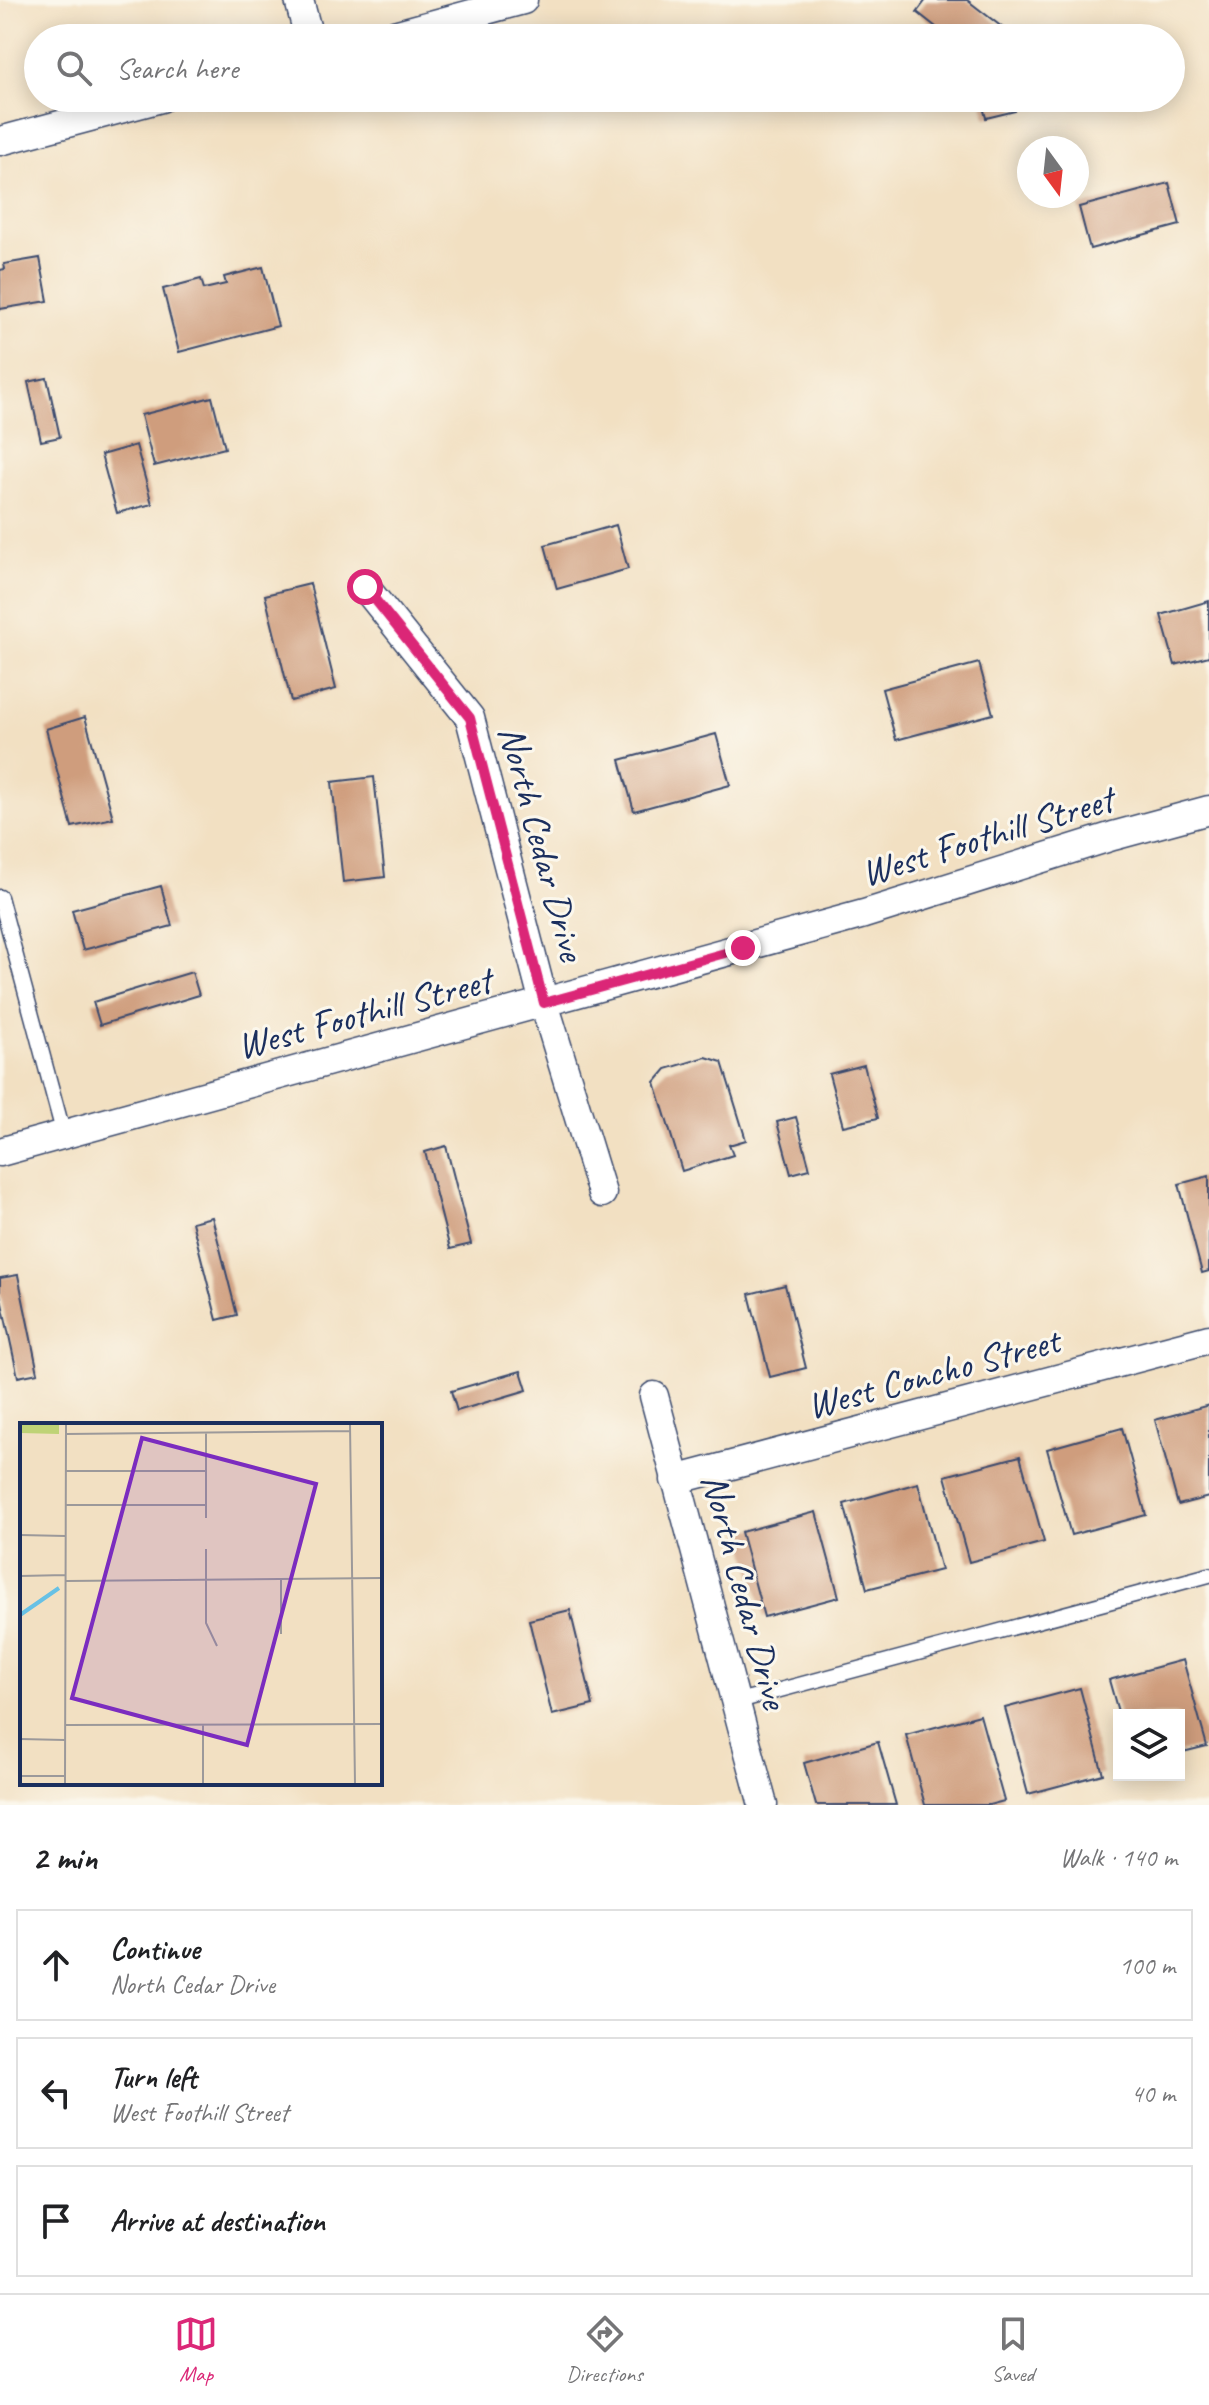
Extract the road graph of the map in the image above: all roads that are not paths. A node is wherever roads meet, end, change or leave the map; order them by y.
1 (299, 0) edge
2 (523, 0) edge
3 (305, 24) edge
4 (435, 24) edge
5 (109, 112) edge
6 (0, 141) edge
7 (365, 587) dead end
8 (1209, 810) edge
9 (0, 897) edge
10 (544, 1003) junction
11 (64, 1135) junction
12 (0, 1152) edge
13 (602, 1193) dead end
14 (1209, 1339) edge
15 (654, 1396) dead end
16 (675, 1480) junction
17 (1209, 1575) edge
18 (735, 1702) junction
19 (763, 1805) edge

1 - 3 street
2 - 4 street
5 - 6 street
7 - 10 street, North Cedar Drive
8 - 10 street, West Foothill Street
9 - 11 lane
10 - 11 street, West Foothill Street
10 - 13 street, North Cedar Drive
11 - 12 street, West Foothill Street
14 - 16 street, West Concho Street
15 - 16 street, North Cedar Drive
16 - 18 street, North Cedar Drive
17 - 18 lane
18 - 19 street, North Cedar Drive

